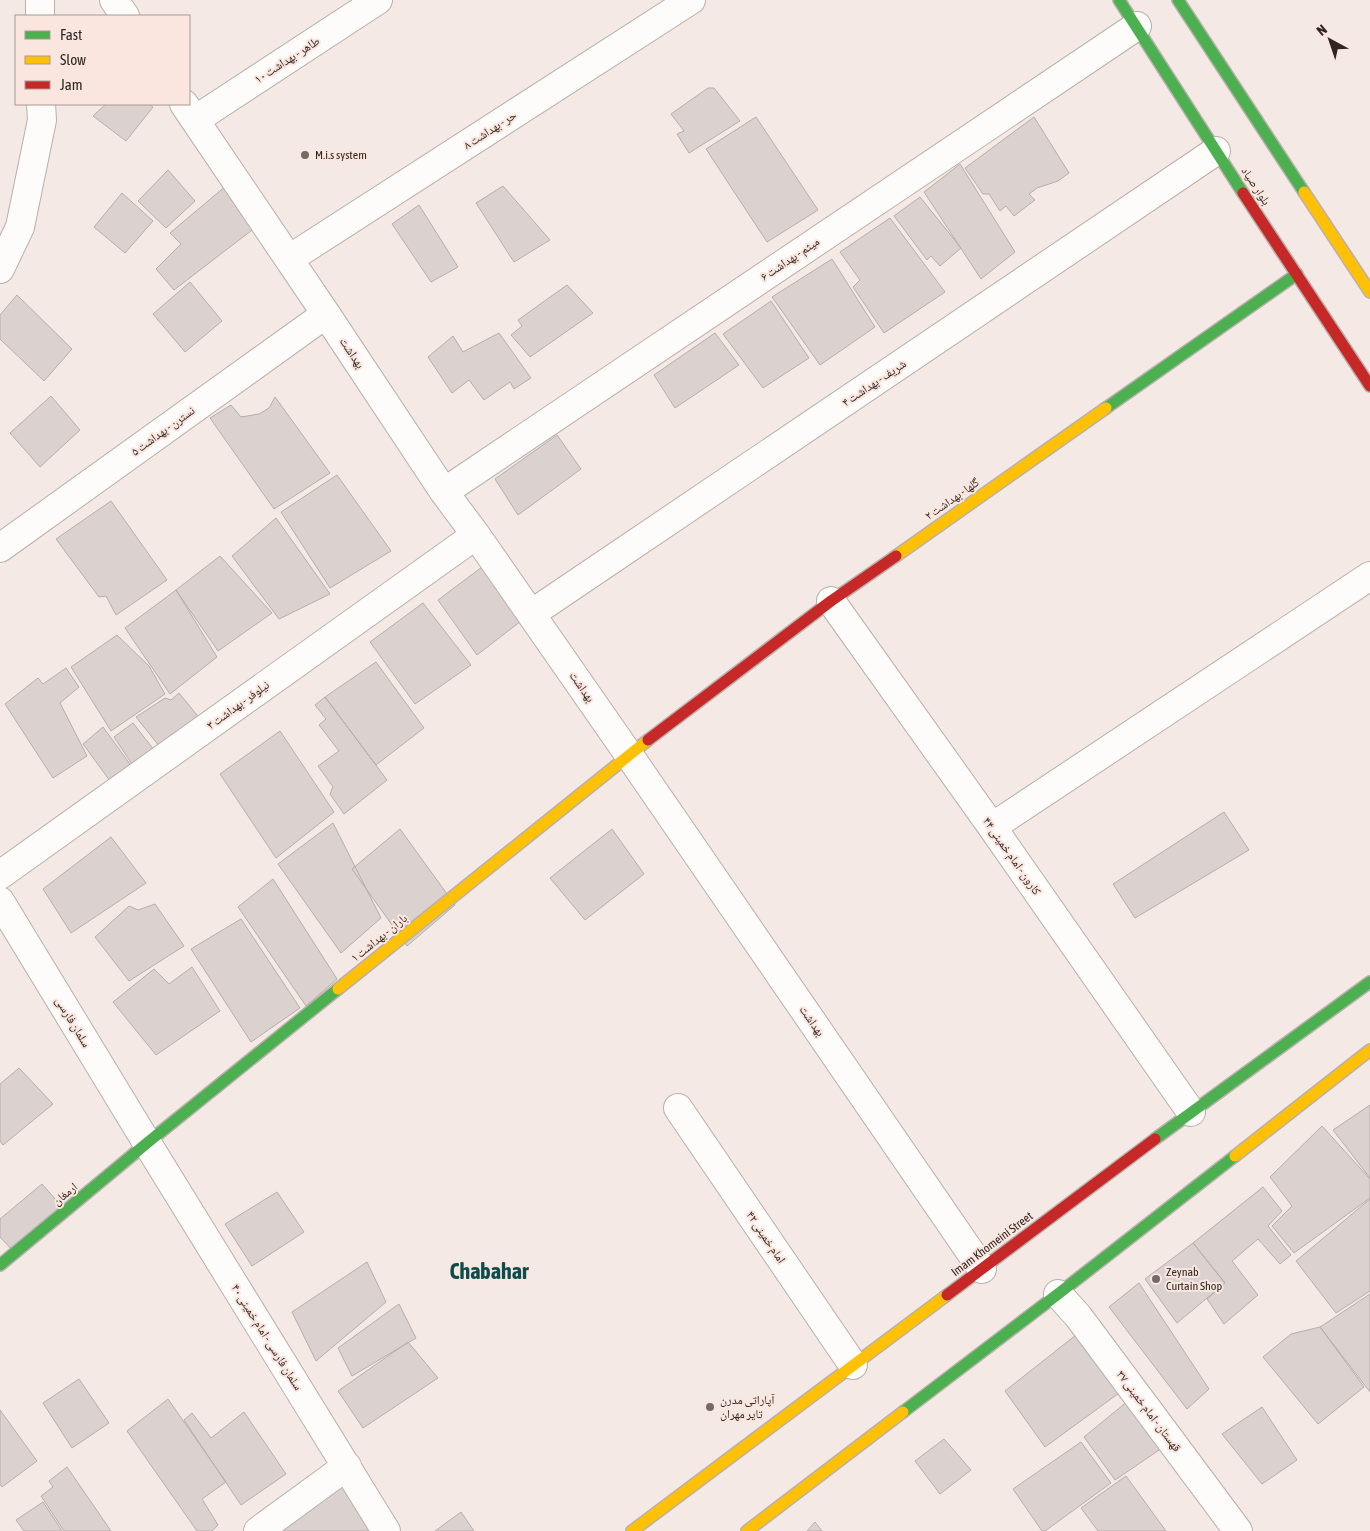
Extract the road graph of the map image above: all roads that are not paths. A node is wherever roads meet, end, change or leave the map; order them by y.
1 (40, 0) edge
2 (114, 0) edge
3 (378, 0) edge
4 (691, 0) edge
5 (1119, 0) edge
6 (1178, 0) edge
7 (40, 15) edge
8 (124, 15) edge
9 (1137, 26) junction
10 (42, 105) edge
11 (190, 112) edge
12 (1216, 151) junction
13 (289, 259) junction
14 (0, 269) edge
15 (1297, 274) junction
16 (1370, 292) edge
17 (326, 314) junction
18 (1370, 386) edge
19 (444, 492) junction
20 (476, 535) junction
21 (0, 548) edge
22 (1370, 576) edge
23 (831, 601) junction
24 (531, 614) junction
25 (629, 755) junction
26 (992, 827) junction
27 (0, 875) edge
28 (0, 901) edge
29 (1370, 982) edge
30 (1370, 1050) edge
31 (678, 1108) dead end
32 (1191, 1112) junction
33 (147, 1143) junction
34 (0, 1265) edge
35 (982, 1269) junction
36 (1058, 1294) junction
37 (854, 1365) junction
38 (347, 1466) junction
39 (258, 1531) edge
40 (386, 1531) edge
41 (632, 1531) edge
42 (746, 1531) edge
43 (1238, 1531) edge

1 - 7 street
2 - 8 street
3 - 11 street, طاهر - بهداشت ۱۰
4 - 13 street, حر - بهداشت ۸
5 - 9 main road, بلوار صیاد
6 - 16 main road
9 - 12 main road, بلوار صیاد
9 - 19 street, میثم - بهداشت ۶
10 - 14 street
11 - 13 street, بهداشت
12 - 15 main road, بلوار صیاد
12 - 24 street, شریف - بهداشت ۴
13 - 17 street, بهداشت
15 - 18 main road, بلوار صیاد
15 - 23 main road, گلها - بهداشت ۲
17 - 19 street, بهداشت
17 - 21 street, نسترن - بهداشت ۵
19 - 20 street, بهداشت
20 - 24 street, بهداشت
20 - 27 street, نیلوفر - بهداشت ۳
22 - 26 street
23 - 25 main road, گلها - بهداشت ۲
23 - 26 street, کارون - امام خمینی ۴۴
24 - 25 street, بهداشت
25 - 33 main road, باران - بهداشت ۱
25 - 35 street, بهداشت
26 - 32 street, کارون - امام خمینی ۴۴
28 - 33 street, سلمان فارسی
29 - 32 main road, Imam Khomeini Street
30 - 36 main road
31 - 37 street, امام خمینی ۴۲
32 - 35 main road, Imam Khomeini Street
33 - 34 main road, ارمغان
33 - 38 street, سلمان فارسی - امام خمینی ۴۰
35 - 37 main road, Imam Khomeini Street
36 - 42 main road
36 - 43 street, قهستان - امام خمینی ۳۷
37 - 41 main road, Imam Khomeini Street
38 - 39 street
38 - 40 street, سلمان فارسی - امام خمینی ۴۰

